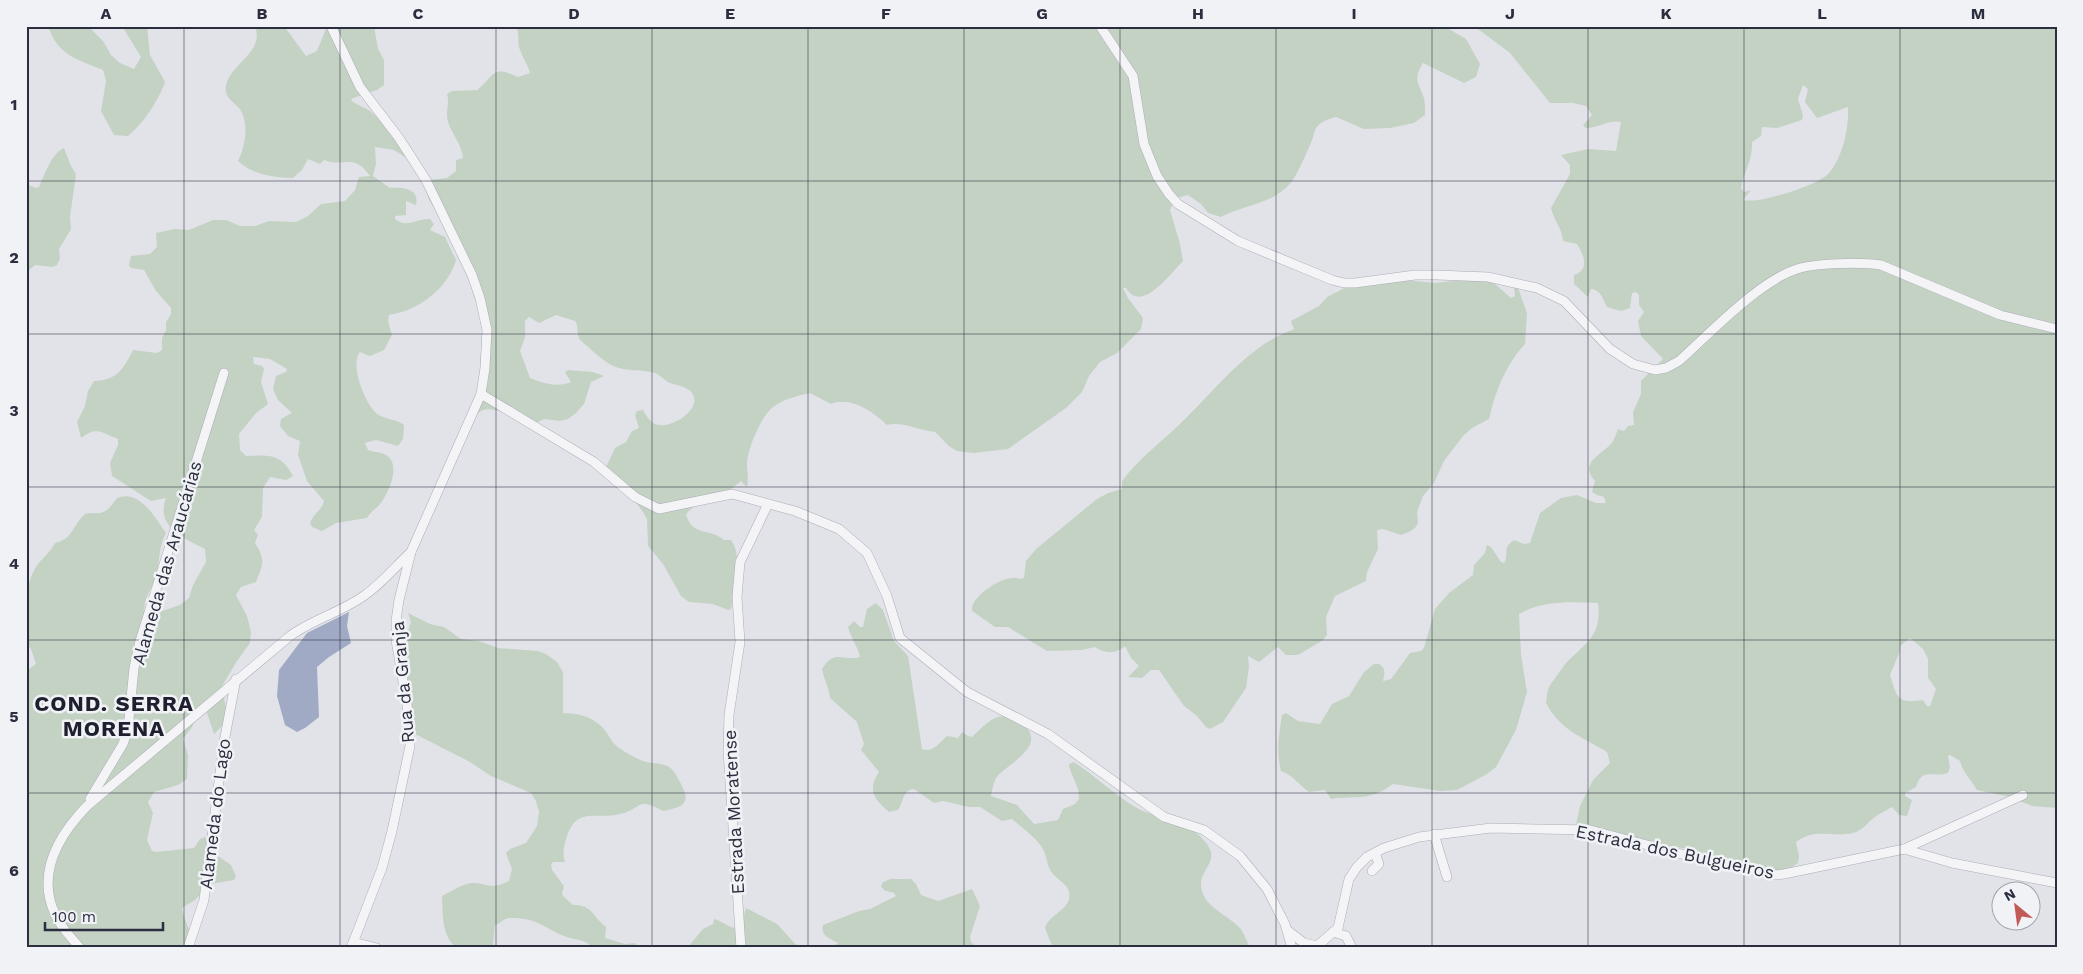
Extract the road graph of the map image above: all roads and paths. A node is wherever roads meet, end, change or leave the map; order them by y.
1 (331, 26) edge
2 (1100, 26) edge
3 (2057, 329) edge
4 (224, 373) dead end
5 (481, 394) junction
6 (768, 504) junction
7 (411, 552) junction
8 (236, 680) junction
9 (2023, 795) dead end
10 (87, 806) junction
11 (1434, 834) junction
12 (1904, 849) junction
13 (1375, 853) junction
14 (1372, 871) dead end
15 (1447, 877) dead end
16 (2057, 883) edge
17 (1287, 930) junction
18 (1333, 932) junction
19 (352, 945) edge
20 (1317, 947) edge
21 (80, 948) edge
22 (188, 948) edge
23 (377, 948) edge
24 (741, 948) edge
25 (1292, 948) edge
26 (1352, 948) edge

1 - 5 street, Rua da Granja
2 - 3 street
4 - 10 street, Alameda das Araucárias
5 - 6 street
5 - 7 street, Rua da Granja
6 - 17 street
6 - 24 street, Estrada Moratense
7 - 8 street
7 - 19 street, Rua da Granja
8 - 10 street
8 - 22 street, Alameda do Lago
9 - 12 street
10 - 21 street
11 - 12 street, Estrada dos Bulgueiros
11 - 13 street, Estrada dos Bulgueiros
11 - 15 street
12 - 16 street, Estrada dos Bulgueiros
13 - 14 street
13 - 18 street, Estrada dos Bulgueiros
17 - 20 street
17 - 25 street
18 - 20 street, Estrada dos Bulgueiros
18 - 26 street
19 - 23 street

